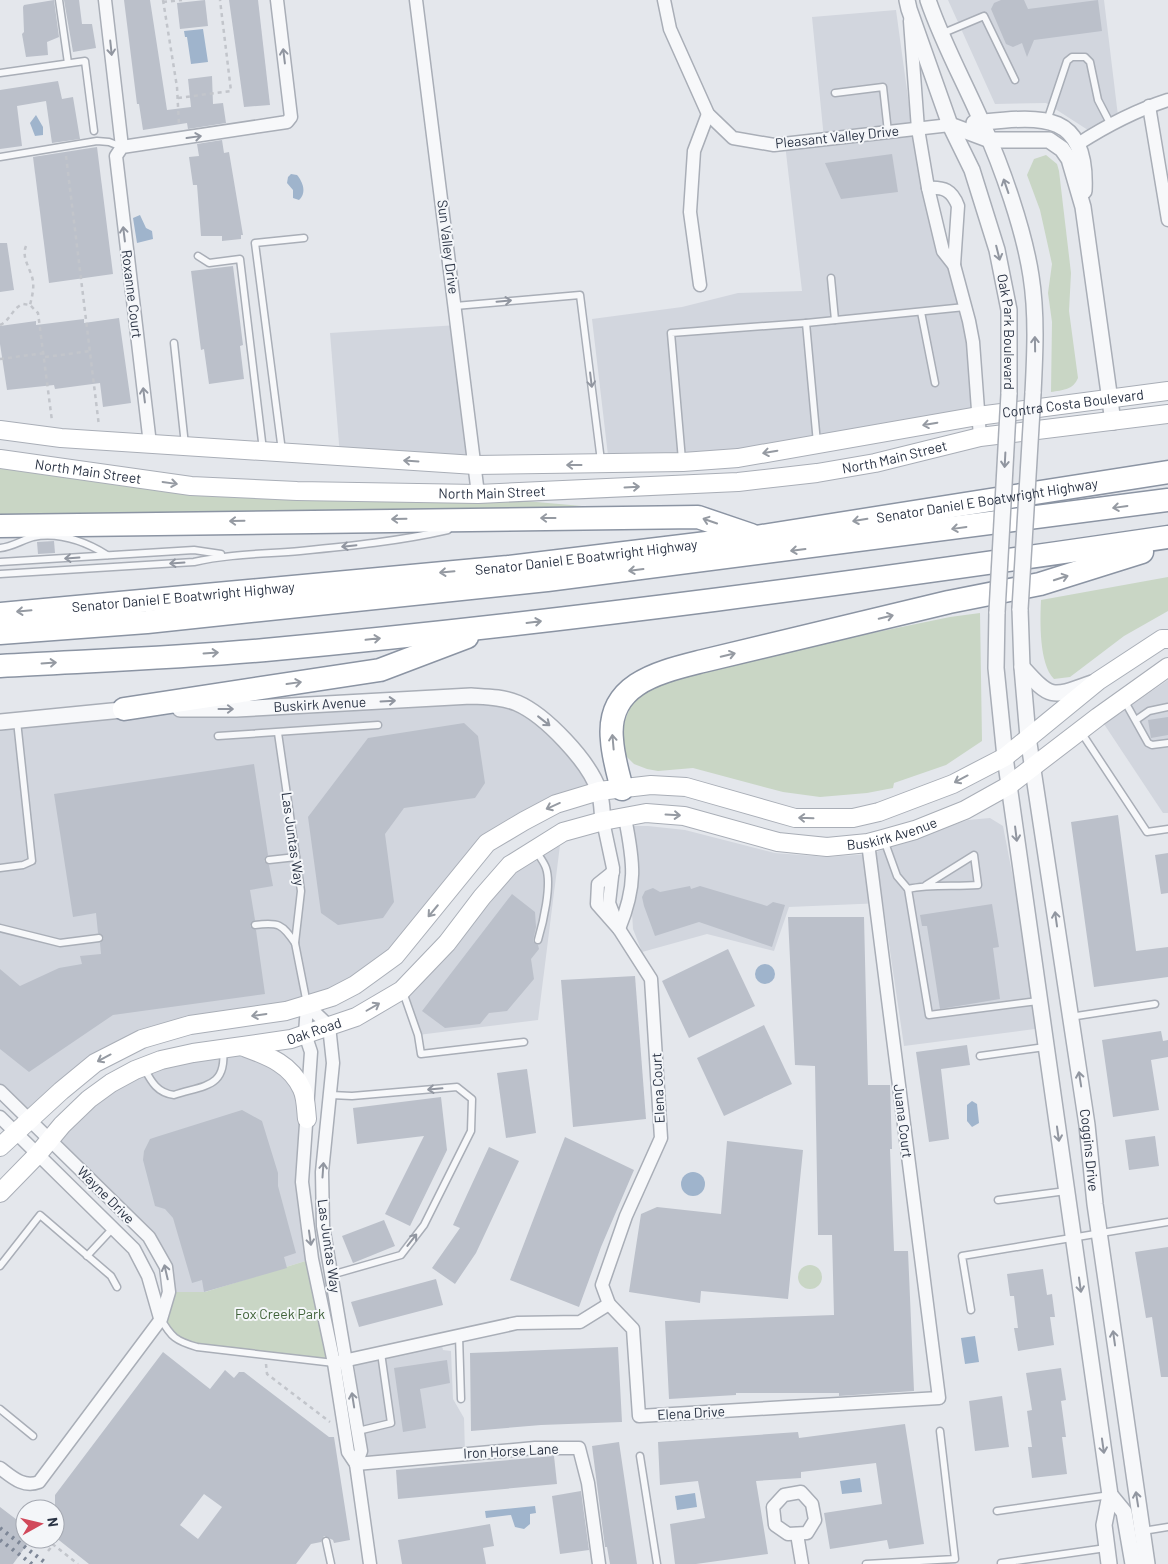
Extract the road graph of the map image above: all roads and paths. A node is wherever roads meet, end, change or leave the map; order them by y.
1 (59, 0) edge
2 (105, 0) edge
3 (182, 0) edge
4 (220, 0) edge
5 (278, 0) edge
6 (416, 0) edge
7 (664, 0) edge
8 (928, 0) edge
9 (163, 1) edge
10 (908, 4) edge
11 (941, 34) junction
12 (68, 63) junction
13 (0, 73) edge
14 (1016, 80) dead end
15 (835, 93) dead end
16 (178, 98) junction
17 (1168, 100) edge
18 (1149, 106) junction
19 (708, 114) junction
20 (1047, 121) junction
21 (982, 122) junction
22 (1111, 125) junction
23 (950, 126) junction
24 (918, 129) junction
25 (94, 131) dead end
26 (888, 132) junction
27 (180, 139) junction
28 (990, 140) junction
29 (1078, 144) junction
30 (122, 147) junction
31 (65, 148) junction
32 (0, 157) edge
33 (928, 188) junction
34 (1083, 207) junction
35 (1168, 220) edge
36 (304, 238) dead end
37 (26, 246) dead end
38 (198, 256) dead end
39 (954, 265) junction
40 (830, 278) dead end
41 (700, 285) dead end
42 (30, 305) junction
43 (455, 306) junction
44 (965, 307) junction
45 (921, 312) junction
46 (835, 320) junction
47 (806, 323) junction
48 (0, 325) edge
49 (174, 344) dead end
50 (91, 351) junction
51 (45, 353) junction
52 (45, 357) junction
53 (0, 359) edge
54 (935, 383) dead end
55 (1168, 391) edge
56 (1109, 400) junction
57 (1168, 414) edge
58 (978, 416) junction
59 (1113, 422) junction
60 (0, 430) edge
61 (50, 437) junction
62 (980, 437) junction
63 (97, 440) junction
64 (150, 444) junction
65 (817, 444) junction
66 (186, 446) junction
67 (264, 451) junction
68 (282, 452) junction
69 (0, 459) edge
70 (683, 462) junction
71 (602, 464) junction
72 (475, 465) junction
73 (1168, 472) edge
74 (478, 494) junction
75 (1168, 500) edge
76 (501, 518) junction
77 (0, 526) edge
78 (756, 537) junction
79 (1168, 537) edge
80 (1168, 544) edge
81 (0, 548) edge
82 (225, 555) junction
83 (108, 556) junction
84 (0, 562) edge
85 (0, 574) edge
86 (0, 614) edge
87 (493, 627) junction
88 (0, 633) edge
89 (1168, 639) edge
90 (0, 666) edge
91 (1022, 667) junction
92 (1168, 667) edge
93 (1098, 681) junction
94 (1124, 700) junction
95 (1168, 707) edge
96 (124, 709) junction
97 (1136, 720) junction
98 (17, 721) junction
99 (0, 722) edge
100 (378, 725) dead end
101 (1080, 731) junction
102 (278, 732) junction
103 (218, 736) dead end
104 (1028, 737) junction
105 (1168, 744) edge
106 (1005, 757) junction
107 (1033, 767) junction
108 (1008, 786) junction
109 (622, 789) junction
110 (599, 791) junction
111 (625, 818) junction
112 (603, 822) junction
113 (1168, 829) edge
114 (875, 841) junction
115 (535, 850) junction
116 (296, 857) junction
117 (269, 860) dead end
118 (0, 868) edge
119 (926, 885) junction
120 (908, 889) junction
121 (255, 925) dead end
122 (0, 928) edge
123 (618, 929) junction
124 (99, 938) dead end
125 (538, 940) dead end
126 (295, 943) junction
127 (402, 990) junction
128 (1038, 1001) junction
129 (1155, 1004) dead end
130 (307, 1005) junction
131 (1070, 1017) junction
132 (329, 1026) junction
133 (305, 1034) junction
134 (524, 1042) dead end
135 (241, 1046) junction
136 (1045, 1047) junction
137 (223, 1048) junction
138 (980, 1056) dead end
139 (143, 1067) junction
140 (0, 1091) edge
141 (331, 1095) junction
142 (0, 1117) edge
143 (307, 1119) junction
144 (30, 1120) junction
145 (16, 1133) junction
146 (50, 1140) junction
147 (0, 1147) edge
148 (38, 1154) junction
149 (1066, 1191) junction
150 (0, 1193) edge
151 (998, 1200) dead end
152 (1168, 1222) edge
153 (113, 1228) junction
154 (1098, 1232) junction
155 (1073, 1237) junction
156 (87, 1256) junction
157 (0, 1266) edge
158 (331, 1275) junction
159 (117, 1287) dead end
160 (609, 1304) junction
161 (971, 1310) dead end
162 (160, 1319) junction
163 (459, 1336) junction
164 (382, 1353) junction
165 (265, 1355) junction
166 (348, 1360) junction
167 (334, 1363) junction
168 (939, 1398) joint
169 (461, 1399) dead end
170 (0, 1408) edge
171 (342, 1421) junction
172 (358, 1431) junction
173 (940, 1431) dead end
174 (33, 1436) dead end
175 (640, 1456) dead end
176 (356, 1464) junction
177 (0, 1468) edge
178 (1110, 1495) junction
179 (997, 1511) dead end
180 (1168, 1526) edge
181 (1136, 1532) junction
182 (797, 1534) dead end
183 (326, 1541) dead end
184 (1107, 1547) junction
185 (59, 1549) edge
186 (1001, 1562) dead end
187 (78, 1564) edge
188 (331, 1564) edge
189 (370, 1564) edge
190 (599, 1564) edge
191 (657, 1564) edge
192 (802, 1564) edge
193 (866, 1564) edge
194 (1110, 1564) edge
195 (1133, 1564) edge
196 (1148, 1564) edge

1 - 12 lane
2 -> 30 street, Roxanne Court
3 - 9 path
4 - 16 path
27 -> 5 street
6 - 43 street, Sun Valley Drive
7 - 19 street, Pleasant Valley Drive
8 - 11 street, Oak Park Boulevard
9 - 16 path
10 - 23 street, Oak Park Boulevard
10 - 24 street, Oak Park Boulevard
11 - 14 lane
11 - 21 street, Oak Park Boulevard
12 - 13 lane
12 - 25 lane
15 - 26 lane
16 - 27 path
17 - 18 street
18 - 22 street
18 - 35 street
19 - 26 street, Pleasant Valley Drive
19 - 41 street
20 - 21 street
20 - 22 lane
20 - 29 street
21 - 23 street
21 - 28 street, Oak Park Boulevard
22 - 29 street
23 - 24 street
23 - 28 street
23 -> 106 street, Oak Park Boulevard, bridge
24 - 26 street, Pleasant Valley Drive
24 - 33 street, Oak Park Boulevard
27 - 30 street
28 - 34 street
91 -> 28 street, Oak Park Boulevard, bridge
29 - 34 street
30 - 31 lane
64 -> 30 street, Roxanne Court
31 - 32 lane
31 - 50 path
33 - 39 street, Oak Park Boulevard
33 - 39 street, Oak Park Boulevard
34 - 56 street
36 - 68 lane
37 - 42 path
38 - 67 lane
39 - 44 street, Oak Park Boulevard
40 - 46 lane
42 - 48 path
42 - 51 path
43 -> 71 lane
43 - 72 street, Sun Valley Drive
44 - 45 lane
44 - 58 street, Oak Park Boulevard
45 - 46 lane
45 - 54 lane
46 - 47 lane
47 - 65 lane
47 - 70 lane
49 - 66 lane
50 - 52 path
50 - 63 path
51 - 52 path
51 - 53 path
52 - 61 path
55 - 56 main road, Contra Costa Boulevard
56 - 58 main road, Contra Costa Boulevard
56 - 59 street
57 - 59 main road, Contra Costa Boulevard
58 - 62 street, Oak Park Boulevard
58 -> 65 main road, North Main Street
59 - 62 main road, Contra Costa Boulevard
60 - 61 main road, North Main Street
61 - 63 main road, North Main Street
74 -> 62 main road, North Main Street
63 - 64 main road, North Main Street
64 - 66 main road, North Main Street
65 -> 70 main road, North Main Street
66 - 67 main road, North Main Street
67 - 68 main road, North Main Street
72 -> 68 main road, North Main Street
69 -> 74 main road, North Main Street
70 - 71 main road, North Main Street
71 -> 72 main road, North Main Street
72 - 74 street, Sun Valley Drive
73 -> 78 highway, Senator Daniel E Boatwright Highway
75 -> 88 highway
76 -> 77 highway
78 -> 76 highway
76 -> 82 lane
78 -> 86 highway, Senator Daniel E Boatwright Highway
87 -> 79 highway
109 -> 80 highway
81 - 83 lane
82 - 83 lane
82 -> 85 lane
83 -> 84 lane
90 -> 87 highway
96 -> 87 highway
89 - 93 main road, Buskirk Avenue
91 - 93 street
91 - 104 street, Oak Park Boulevard
92 - 94 main road, Buskirk Avenue
93 - 104 main road, Buskirk Avenue
94 - 97 lane
94 - 101 main road, Buskirk Avenue
95 - 97 lane
96 - 98 street, Buskirk Avenue
96 -> 110 street, Buskirk Avenue
97 - 105 lane
98 - 99 street, Buskirk Avenue
98 - 118 lane
100 - 102 lane
101 - 107 main road, Buskirk Avenue
101 - 113 lane
102 - 103 lane
102 - 116 lane, Las Juntas Way
104 - 106 main road, Buskirk Avenue
104 - 107 street, Coggins Drive
106 - 108 street, Coggins Drive
106 -> 109 main road, Buskirk Avenue
107 - 108 main road, Buskirk Avenue
131 -> 107 street, Coggins Drive
108 - 114 main road, Buskirk Avenue
108 -> 128 street, Coggins Drive
109 - 110 main road, Buskirk Avenue
109 - 111 main road
110 - 112 street, Buskirk Avenue
110 -> 130 main road, Oak Road
111 - 112 main road, Buskirk Avenue
111 -> 114 main road, Buskirk Avenue
111 - 123 street
112 - 115 main road, Oak Road
112 - 123 street, Elena Court
114 - 120 lane
114 - 168 street, Juana Court
115 - 125 lane
115 - 127 main road, Oak Road
116 - 117 lane
116 - 126 lane, Las Juntas Way
119 - 119 lane
119 - 120 lane
120 - 128 lane
121 - 126 lane
122 - 124 lane
123 - 160 street, Elena Court
126 - 130 lane, Las Juntas Way
132 -> 127 main road, Oak Road
127 - 134 lane
128 - 136 street, Coggins Drive
129 - 131 lane
130 - 132 street
130 - 133 street, Las Juntas Way
130 -> 144 main road, Oak Road
154 -> 131 street, Coggins Drive
132 - 133 main road, Oak Road
132 - 141 street, Las Juntas Way
133 - 135 main road, Oak Road
133 - 143 street, Las Juntas Way
135 - 137 main road, Oak Road
135 - 143 main road
136 - 138 lane
136 -> 149 street, Coggins Drive
137 - 139 main road, Oak Road
137 - 139 lane
139 - 146 main road, Oak Road
140 - 144 street, Wayne Drive
158 -> 141 street, Las Juntas Way
158 -> 141 lane
142 - 145 street, Wayne Drive
143 -> 167 street, Las Juntas Way
144 - 145 main road, Oak Road
144 - 146 street, Wayne Drive
145 - 147 main road, Oak Road
145 - 148 street, Wayne Drive
146 - 148 main road, Oak Road
162 -> 146 street, Wayne Drive
148 - 150 main road, Oak Road
148 - 153 street, Wayne Drive
149 - 151 lane
149 - 155 street, Coggins Drive
152 - 154 lane
153 - 156 lane
153 - 162 street, Wayne Drive
154 - 155 lane
181 -> 154 street, Coggins Drive
155 - 161 lane
155 -> 178 street, Coggins Drive
156 - 157 lane
156 - 159 lane
158 - 166 street, Las Juntas Way
160 - 163 street
160 - 168 street, Elena Drive
162 - 165 lane
162 - 177 street, Wayne Drive
163 - 164 street
163 - 169 lane
164 - 166 street
164 - 172 lane
165 - 167 lane
165 - 171 path
166 - 167 street
172 -> 166 street, Las Juntas Way
167 - 171 street, Las Juntas Way
170 - 174 lane
171 - 176 street, Las Juntas Way
172 - 176 street, Las Juntas Way
173 - 193 lane
175 - 191 lane
176 - 189 street, Las Juntas Way
176 - 190 street, Iron Horse Lane
178 - 179 lane
178 - 181 street, Coggins Drive
178 - 184 street, Coggins Drive
180 - 181 lane
181 - 195 street, Coggins Drive
181 - 196 street, Coggins Drive
182 - 192 street
183 - 188 lane
184 - 186 lane
184 - 194 street, Coggins Drive
185 - 187 path

